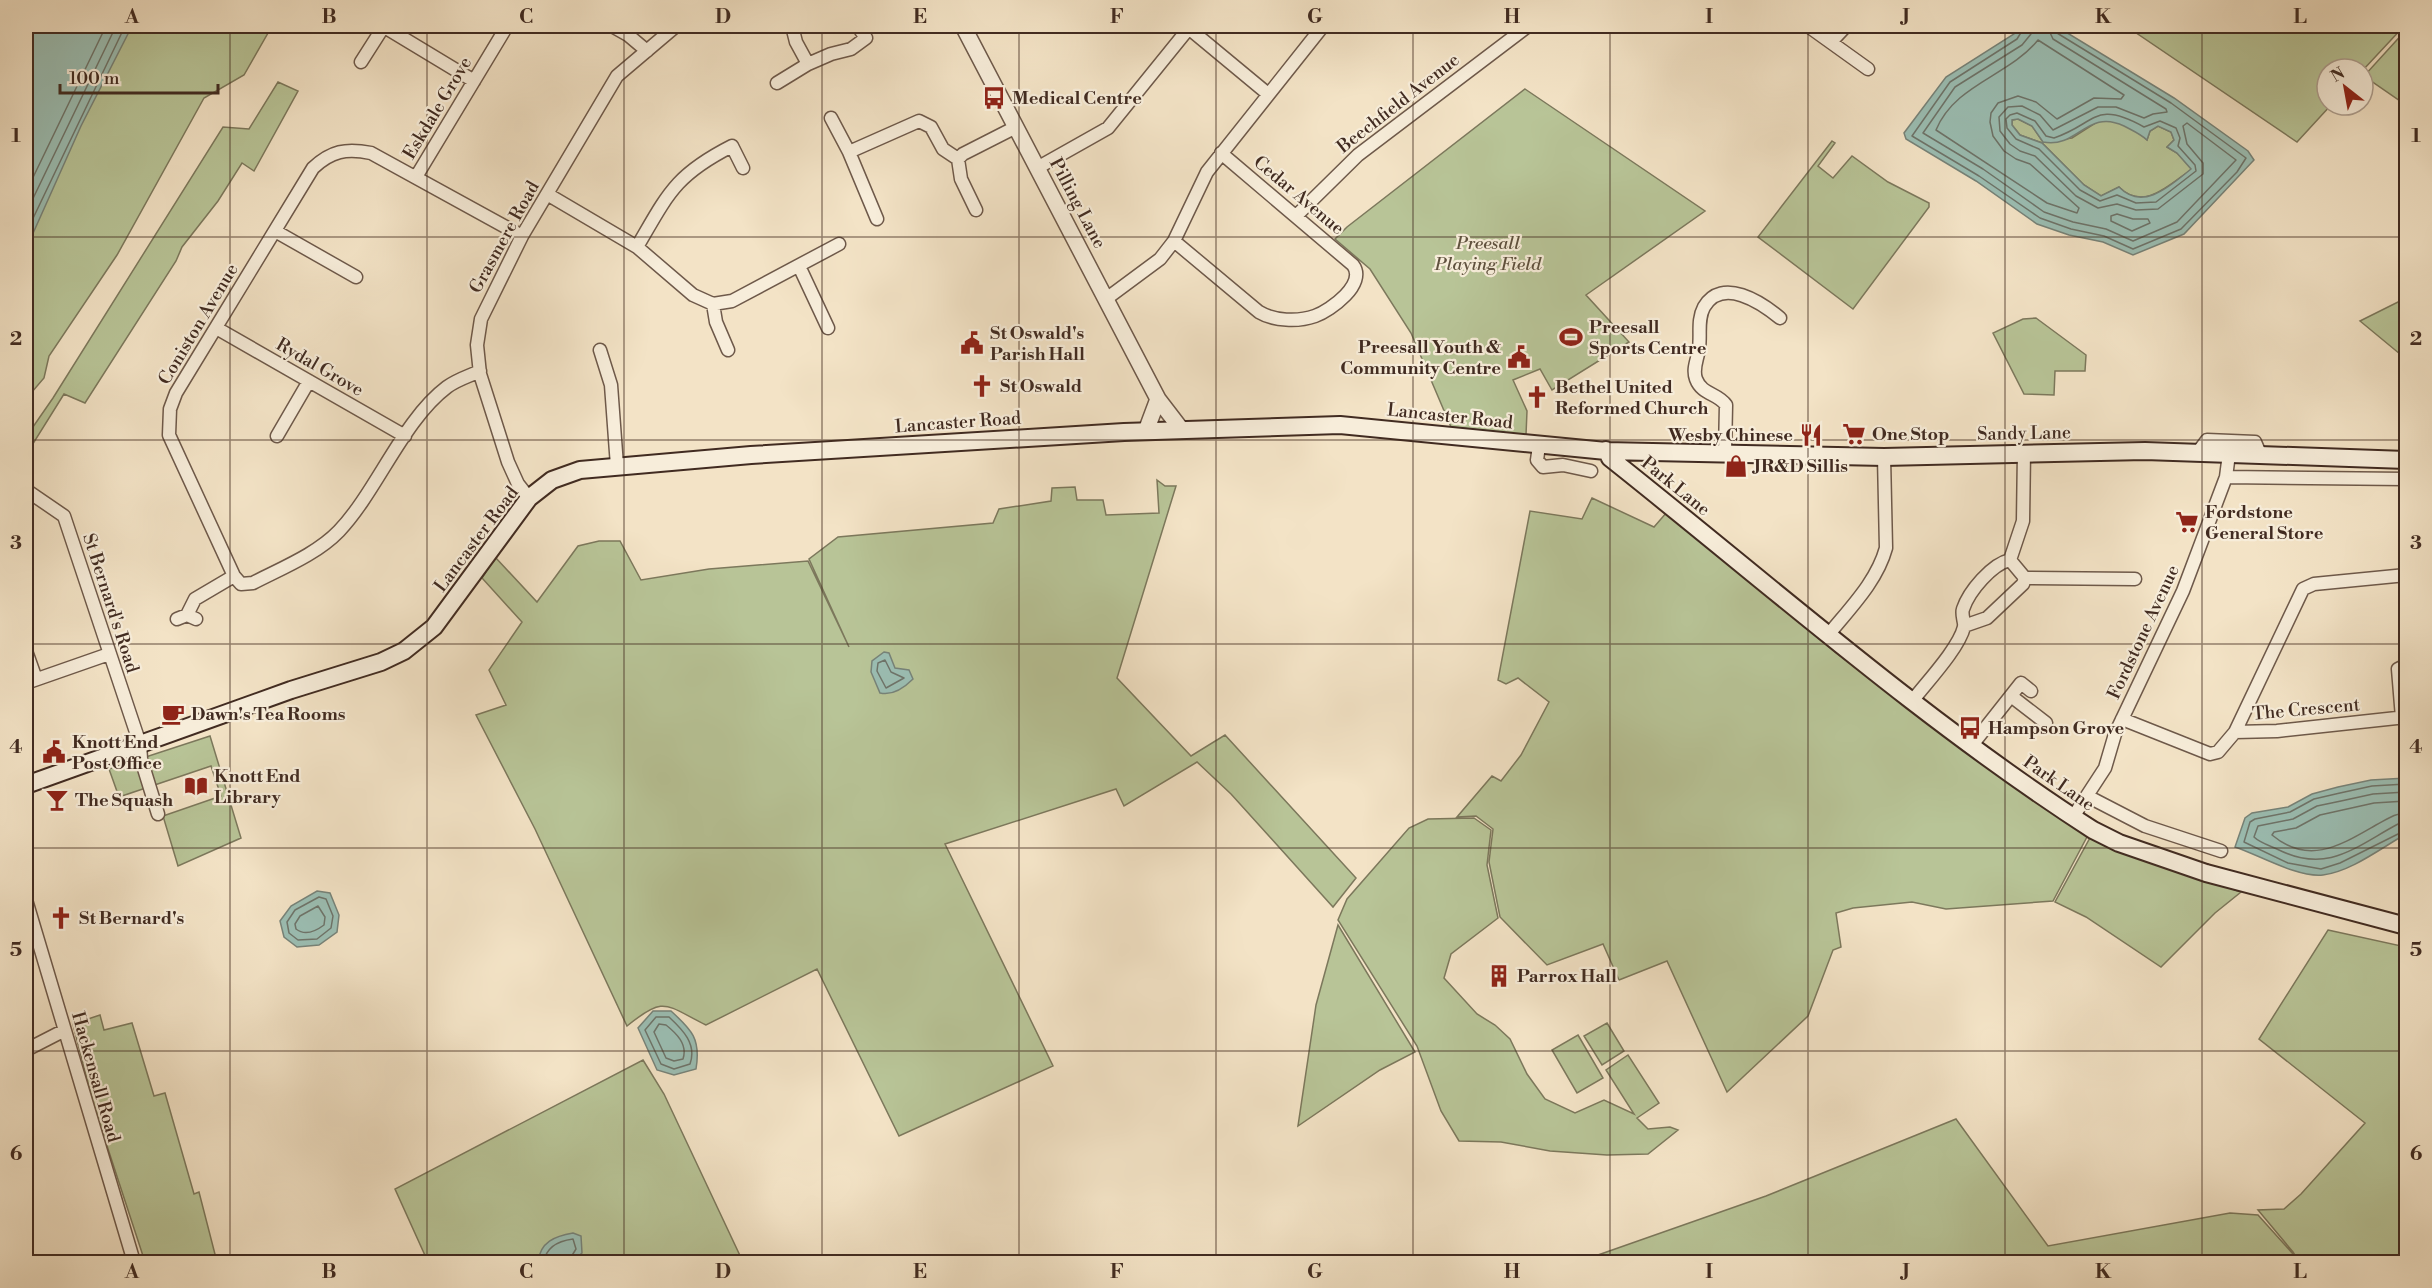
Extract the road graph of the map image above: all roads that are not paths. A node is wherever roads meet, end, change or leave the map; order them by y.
1 (384, 26) edge
2 (507, 26) edge
3 (612, 26) edge
4 (676, 26) edge
5 (792, 26) edge
6 (963, 26) edge
7 (1323, 26) edge
8 (1528, 26) edge
9 (1808, 26) edge
10 (1846, 26) edge
11 (1187, 27) edge
12 (867, 36) dead end
13 (1831, 42) junction
14 (647, 51) junction
15 (361, 62) dead end
16 (807, 64) junction
17 (1869, 69) dead end
18 (474, 81) junction
19 (777, 83) dead end
20 (1268, 94) junction
21 (831, 118) dead end
22 (1016, 127) junction
23 (849, 152) junction
24 (1221, 153) junction
25 (958, 159) junction
26 (743, 168) dead end
27 (1037, 168) junction
28 (417, 177) junction
29 (548, 195) junction
30 (976, 210) dead end
31 (1297, 215) junction
32 (877, 219) dead end
33 (275, 231) junction
34 (522, 236) junction
35 (1174, 241) junction
36 (839, 244) dead end
37 (637, 247) junction
38 (799, 266) junction
39 (356, 278) dead end
40 (1106, 299) junction
41 (713, 304) junction
42 (1780, 318) dead end
43 (828, 328) dead end
44 (218, 329) junction
45 (600, 350) dead end
46 (728, 350) dead end
47 (480, 371) junction
48 (309, 381) junction
49 (1158, 399) junction
50 (1176, 430) junction
51 (1146, 431) junction
52 (277, 436) dead end
53 (405, 436) junction
54 (1539, 446) junction
55 (1606, 450) junction
56 (1644, 450) junction
57 (1725, 452) junction
58 (2024, 452) junction
59 (2198, 452) junction
60 (2229, 454) junction
61 (2261, 456) junction
62 (1884, 457) junction
63 (2406, 460) edge
64 (617, 466) junction
65 (1591, 471) dead end
66 (2226, 477) junction
67 (2406, 478) edge
68 (1637, 479) junction
69 (26, 490) edge
70 (529, 498) junction
71 (2010, 560) junction
72 (2406, 575) edge
73 (234, 576) junction
74 (2025, 578) junction
75 (2135, 579) dead end
76 (187, 618) dead end
77 (1964, 626) junction
78 (1829, 634) junction
79 (26, 651) edge
80 (109, 654) junction
81 (2406, 664) edge
82 (31, 681) edge
83 (2031, 691) dead end
84 (2011, 696) junction
85 (1913, 700) junction
86 (2404, 717) edge
87 (2122, 719) junction
88 (2046, 723) dead end
89 (2235, 732) junction
90 (141, 744) junction
91 (1972, 745) junction
92 (26, 785) edge
93 (2087, 796) junction
94 (158, 814) dead end
95 (2073, 817) junction
96 (2221, 851) dead end
97 (26, 900) edge
98 (2406, 926) edge
99 (63, 1031) junction
100 (26, 1050) edge
101 (134, 1263) edge

1 - 15 street
1 - 18 street
2 - 18 street, Eskdale Grove
3 - 14 street
4 - 14 street, Grasmere Road
5 - 16 street
6 - 22 street, Pilling Lane
7 - 20 street
8 - 31 street, Beechfield Avenue
9 - 13 street
10 - 13 street
11 - 20 street
11 - 27 street
12 - 16 street
13 - 17 street
14 - 29 street, Grasmere Road
16 - 19 street
18 - 28 street, Eskdale Grove
20 - 24 street
21 - 23 street
22 - 25 street
22 - 27 street, Pilling Lane
23 - 25 street
23 - 32 street
24 - 31 street, Cedar Avenue
24 - 35 street
25 - 30 street
26 - 37 street
27 - 40 street, Pilling Lane
28 - 33 street, Coniston Avenue
28 - 34 street, Coniston Avenue
29 - 34 street, Grasmere Road
29 - 37 street
31 - 35 street, Cedar Avenue
33 - 39 street
33 - 44 street, Coniston Avenue
34 - 47 street, Grasmere Road
35 - 40 street
36 - 38 street
37 - 41 street
38 - 41 street
38 - 43 street
40 - 49 street, Pilling Lane
41 - 46 street
42 - 57 street
44 - 48 street, Rydal Grove
44 - 73 street, Coniston Avenue
45 - 64 street
47 - 53 street
47 - 70 street, Grasmere Road
48 - 52 street
48 - 53 street, Rydal Grove
49 - 50 street, Pilling Lane
49 - 51 street
50 - 51 main road, Lancaster Road
50 - 54 main road, Lancaster Road
51 - 64 main road, Lancaster Road
53 - 73 street
54 - 55 main road, Lancaster Road
54 - 65 street
55 - 56 main road, Sandy Lane
55 - 68 main road, Park Lane
56 - 57 main road, Sandy Lane
56 - 68 main road
57 - 62 main road, Sandy Lane
58 - 59 main road, Sandy Lane
58 - 62 main road, Sandy Lane
58 - 71 street
59 - 60 main road, Sandy Lane
59 - 61 street
60 - 61 main road, Sandy Lane
60 - 66 street, Fordstone Avenue
61 - 63 main road, Sandy Lane
62 - 78 street
64 - 70 main road, Lancaster Road
66 - 67 street
66 - 87 street, Fordstone Avenue
68 - 78 main road, Park Lane
69 - 80 street, St Bernard's Road
70 - 90 main road, Lancaster Road
71 - 74 street
71 - 77 street
72 - 89 street
73 - 76 street
74 - 75 street
74 - 77 street
77 - 85 street
78 - 85 main road, Park Lane
79 - 82 street
80 - 82 street
80 - 90 street, St Bernard's Road
81 - 86 street, The Crescent
83 - 84 street
84 - 88 street
84 - 91 street
85 - 91 main road, Park Lane
86 - 89 street, The Crescent
87 - 89 street, The Crescent
87 - 93 street, Fordstone Avenue
90 - 92 main road, Lancaster Road
90 - 94 street, St Bernard's Road
91 - 95 main road, Park Lane
93 - 95 street, Fordstone Avenue
93 - 96 street, Park Lane
95 - 98 main road, Park Lane
97 - 99 street, Hackensall Road
99 - 100 street
99 - 101 street, Hackensall Road

